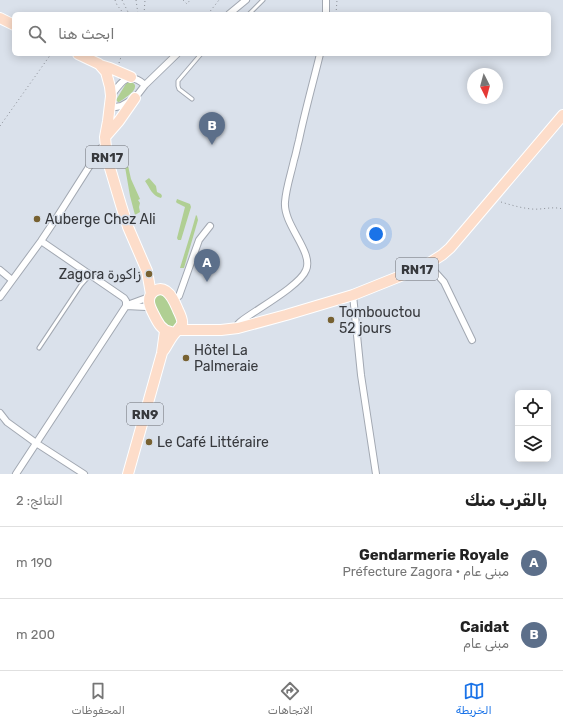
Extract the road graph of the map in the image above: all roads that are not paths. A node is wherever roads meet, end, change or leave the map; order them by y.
1 (246, 0) edge
2 (263, 0) edge
3 (326, 0) edge
4 (231, 12) edge
5 (251, 12) edge
6 (326, 12) edge
7 (0, 18) edge
8 (12, 23) edge
9 (82, 56) edge
10 (176, 56) edge
11 (199, 56) edge
12 (319, 56) edge
13 (100, 64) junction
14 (132, 77) junction
15 (145, 86) junction
16 (111, 96) junction
17 (135, 98) junction
18 (192, 99) dead end
19 (110, 108) junction
20 (563, 115) edge
21 (105, 141) junction
22 (210, 226) dead end
23 (41, 241) junction
24 (423, 267) junction
25 (0, 270) edge
26 (147, 270) junction
27 (90, 275) junction
28 (12, 280) junction
29 (164, 290) junction
30 (353, 295) junction
31 (150, 296) junction
32 (0, 297) edge
33 (174, 300) junction
34 (126, 306) junction
35 (152, 309) junction
36 (179, 327) junction
37 (238, 328) junction
38 (165, 330) junction
39 (472, 340) dead end
40 (39, 348) dead end
41 (162, 354) junction
42 (0, 413) edge
43 (36, 443) junction
44 (16, 474) edge
45 (84, 474) edge
46 (128, 474) edge
47 (376, 474) edge

1 - 4 street
2 - 5 lane
3 - 6 street
7 - 8 main road
9 - 13 main road
10 - 15 street
11 - 18 lane
12 - 37 street
13 - 14 main road
13 - 16 main road, RN17
14 - 15 street
14 - 16 street
15 - 17 street
16 - 19 main road, RN17
17 - 19 street
17 - 21 main road
19 - 21 main road, RN17
20 - 24 main road, RN17
21 - 23 street
21 - 26 main road, RN17
22 - 33 street
23 - 27 street
23 - 28 street
24 - 30 main road, RN17
24 - 39 street
25 - 28 street
26 - 29 main road, RN17
26 - 31 main road, RN17
27 - 34 street
27 - 40 lane
28 - 32 street
29 - 31 main road
29 - 33 main road, RN17
30 - 37 main road, RN17
30 - 47 street
31 - 34 street
31 - 35 main road, RN17
33 - 36 main road, RN17
34 - 35 street
34 - 43 street
35 - 38 main road, RN17
36 - 37 main road, RN17
36 - 38 main road, RN17
36 - 41 main road, RN9
38 - 41 main road, RN9
41 - 46 main road, RN9
42 - 43 street
43 - 44 street
43 - 45 street

